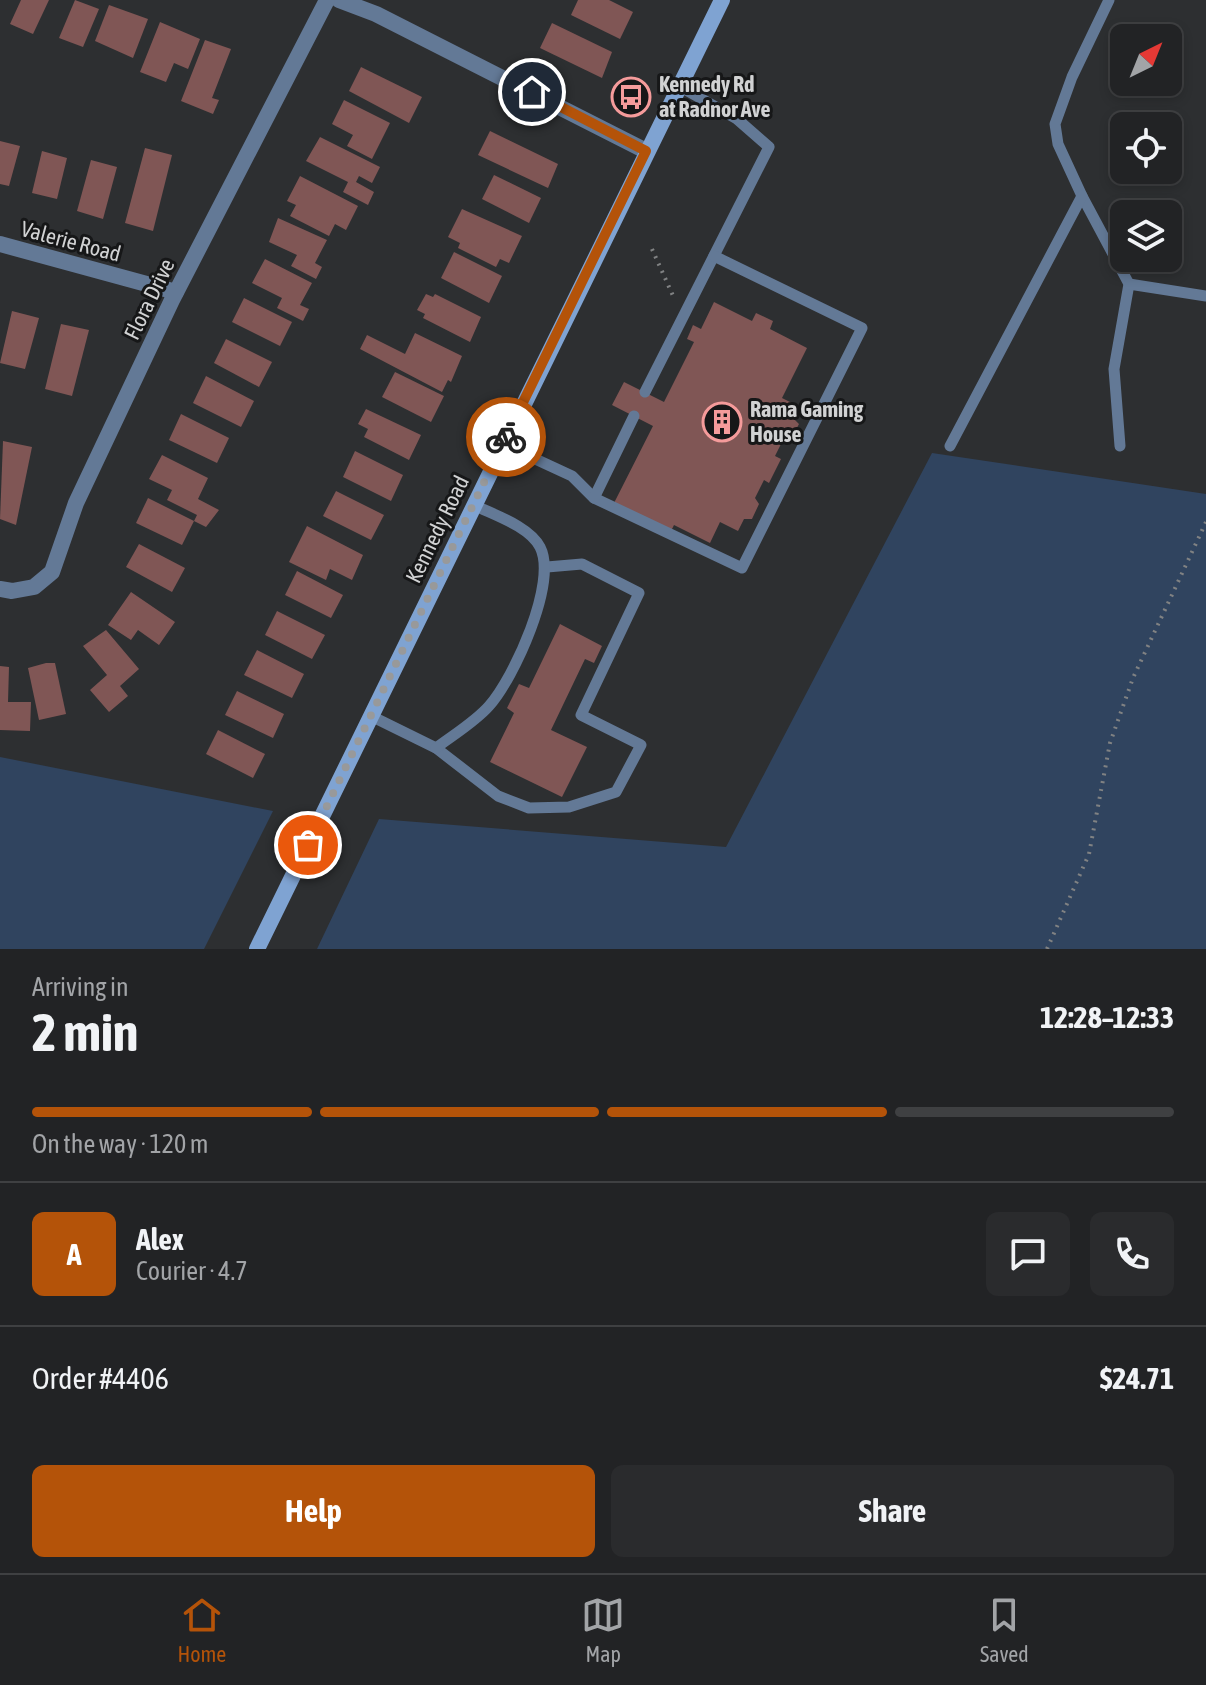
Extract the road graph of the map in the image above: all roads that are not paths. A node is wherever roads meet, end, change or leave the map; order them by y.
1 (327, 0) edge
2 (339, 0) edge
3 (722, 0) edge
4 (1109, 0) edge
5 (679, 86) junction
6 (646, 151) junction
7 (1082, 196) junction
8 (0, 244) edge
9 (714, 256) junction
10 (1129, 284) junction
11 (176, 292) junction
12 (1206, 296) edge
13 (645, 392) dead end
14 (634, 416) dead end
15 (503, 444) junction
16 (950, 446) dead end
17 (1120, 446) dead end
18 (594, 498) junction
19 (474, 505) junction
20 (547, 567) junction
21 (0, 589) edge
22 (371, 716) junction
23 (436, 748) junction
24 (257, 949) edge

1 - 11 street, Flora Drive
2 - 6 street
3 - 5 main road, Kennedy Road
4 - 7 lane
5 - 6 main road, Kennedy Road
5 - 9 lane
6 - 15 main road, Kennedy Road
7 - 10 lane
7 - 16 lane
8 - 11 street, Valerie Road
9 - 13 lane
9 - 18 lane
10 - 12 lane
10 - 17 lane
11 - 21 street, Flora Drive
14 - 18 lane
15 - 18 lane
15 - 19 main road, Kennedy Road
19 - 20 lane
19 - 22 main road, Kennedy Road
20 - 23 lane
20 - 23 lane
22 - 23 lane
22 - 24 main road, Kennedy Road

